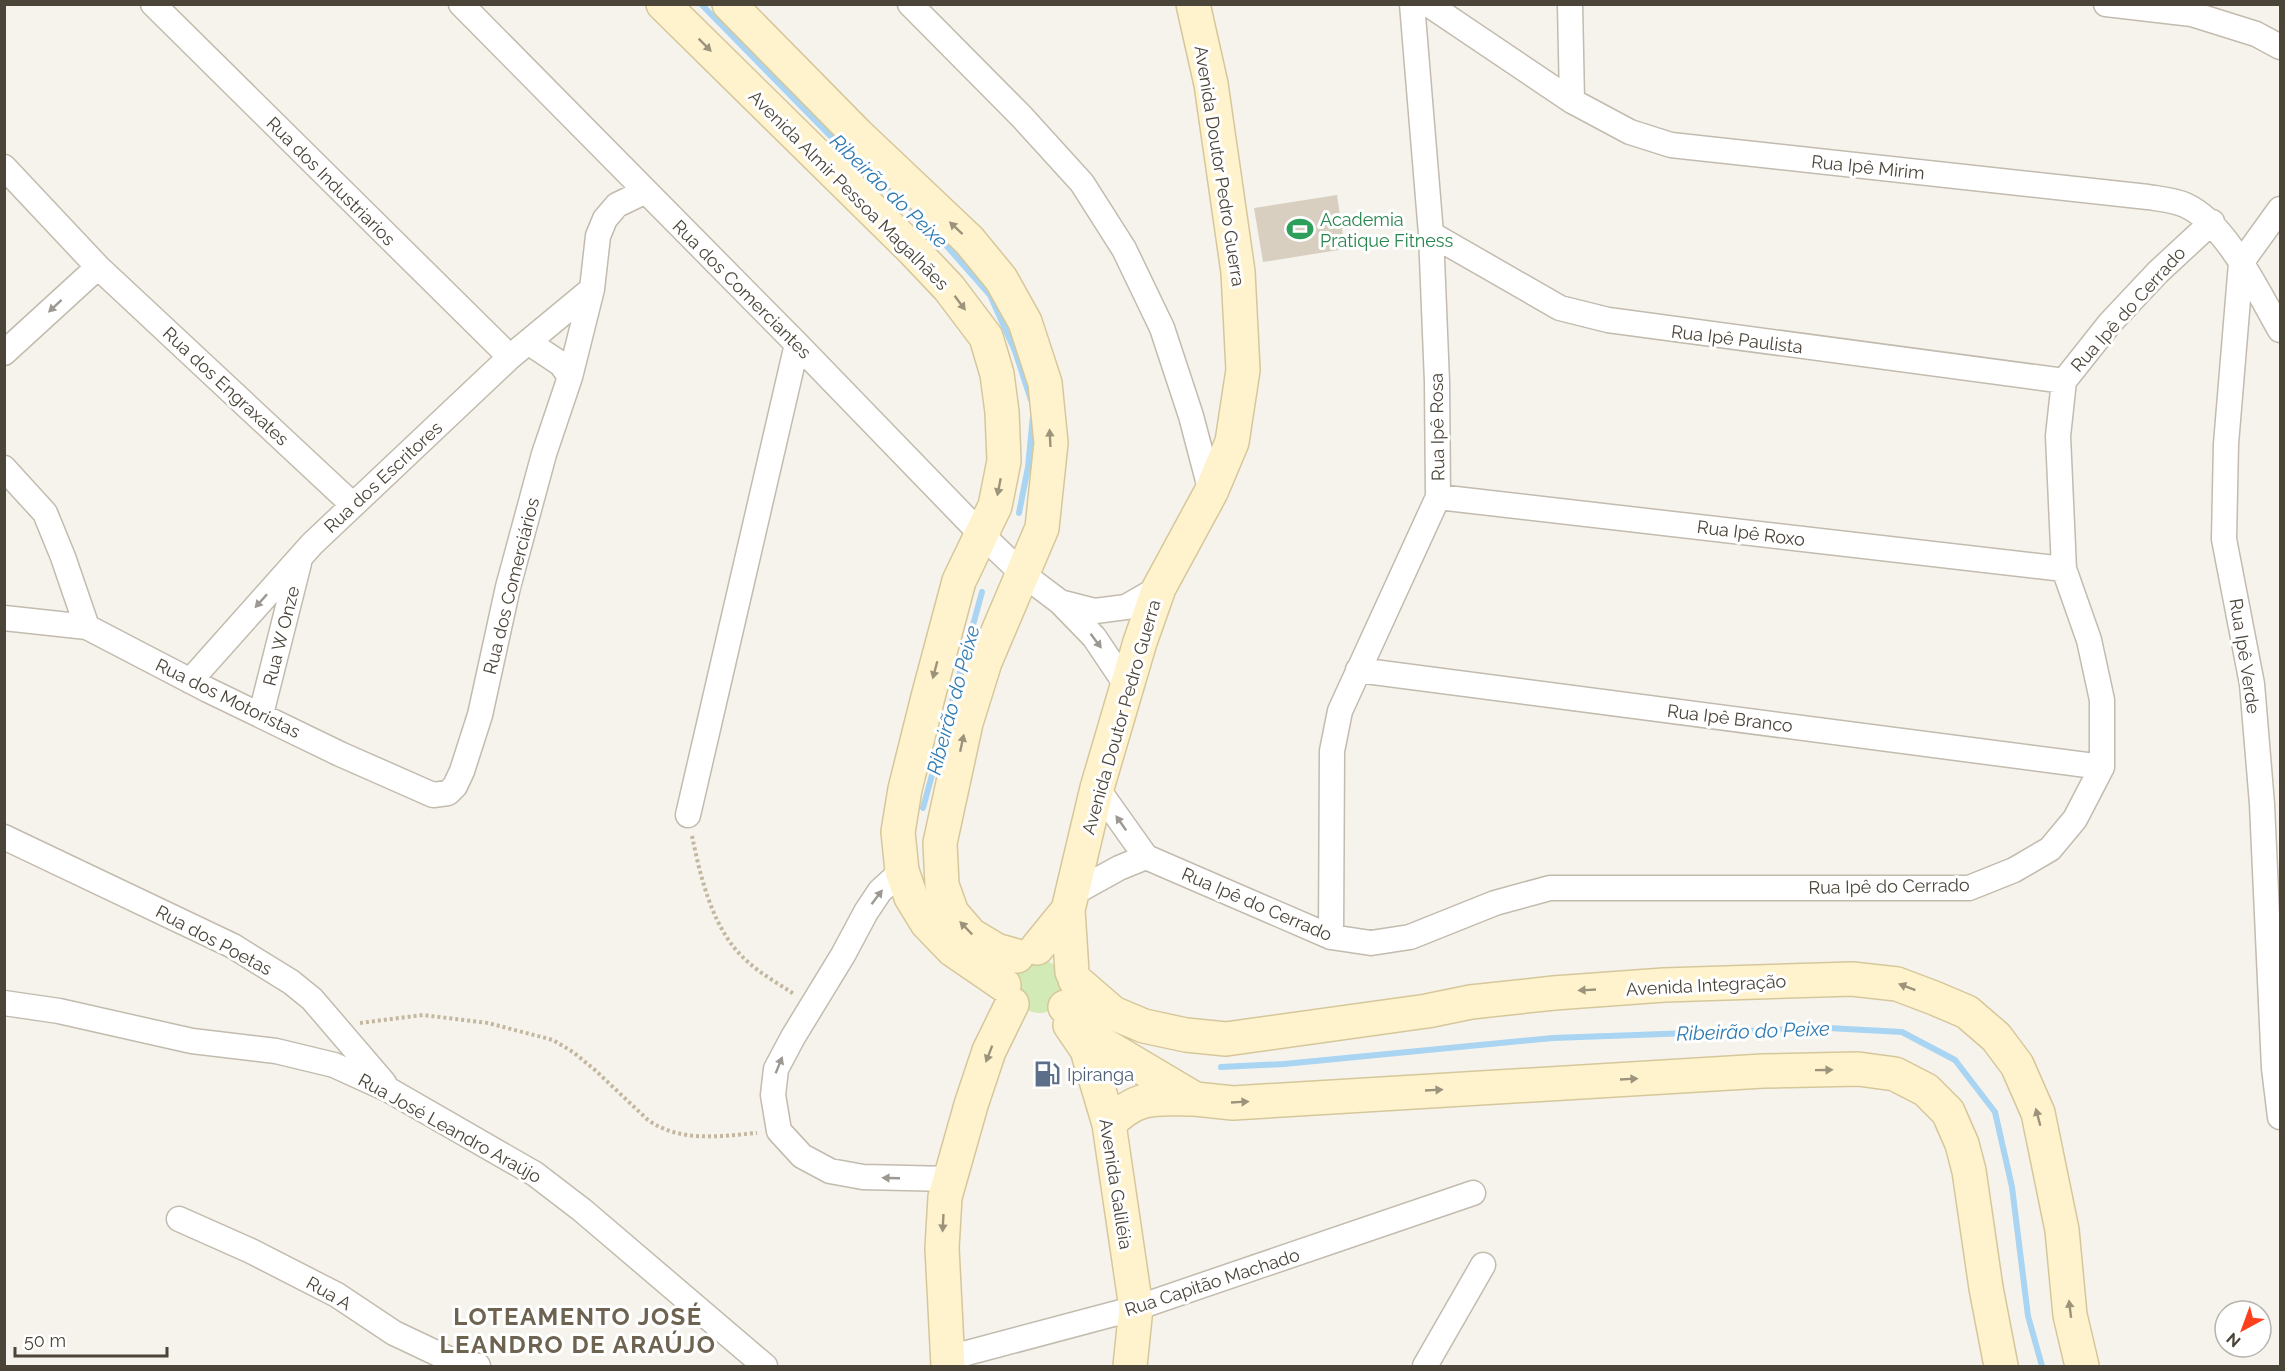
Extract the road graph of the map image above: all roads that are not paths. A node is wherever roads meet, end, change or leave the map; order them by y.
1 (153, 4) edge
2 (461, 4) edge
3 (663, 4) edge
4 (729, 4) edge
5 (910, 4) edge
6 (1193, 4) edge
7 (1412, 4) edge
8 (1428, 4) edge
9 (1570, 4) edge
10 (2106, 4) edge
11 (2280, 47) edge
12 (1572, 101) junction
13 (4, 167) edge
14 (644, 192) junction
15 (2280, 209) edge
16 (2212, 222) junction
17 (1431, 234) junction
18 (2241, 263) junction
19 (98, 267) junction
20 (592, 289) junction
21 (2280, 330) edge
22 (797, 344) junction
23 (519, 349) junction
24 (4, 353) edge
25 (570, 377) junction
26 (2064, 381) junction
27 (4, 468) edge
28 (1211, 492) junction
29 (1438, 497) junction
30 (353, 505) junction
31 (981, 534) junction
32 (300, 558) junction
33 (2064, 569) junction
34 (1023, 574) junction
35 (1159, 588) junction
36 (1060, 602) junction
37 (4, 618) edge
38 (87, 627) junction
39 (1358, 670) junction
40 (190, 681) junction
41 (1127, 686) junction
42 (261, 714) junction
43 (2102, 766) junction
44 (1097, 788) junction
45 (448, 793) joint
46 (688, 815) road end
47 (4, 837) edge
48 (1146, 857) junction
49 (902, 871) junction
50 (1070, 902) junction
51 (1331, 937) junction
52 (1017, 973) junction
53 (1068, 993) junction
54 (4, 1003) edge
55 (389, 1090) junction
56 (1195, 1099) junction
57 (2280, 1117) edge
58 (1109, 1124) junction
59 (950, 1179) junction
60 (1473, 1193) dead end
61 (179, 1219) dead end
62 (1483, 1265) dead end
63 (1136, 1308) junction
64 (948, 1362) edge
65 (478, 1366) edge
66 (765, 1366) edge
67 (1130, 1366) edge
68 (1425, 1366) edge
69 (2001, 1366) edge
70 (2082, 1366) edge

1 - 23 street, Rua dos Industriarios
2 - 14 street, Rua dos Comerciantes
3 -> 31 street, Avenida Almir Pessoa Magalhães
34 -> 4 street
5 - 28 street
6 - 28 street, Avenida Doutor Pedro Guerra
7 - 17 street, Rua Ipê Rosa
8 - 12 street, Rua Ipê Mirim
9 - 12 street
10 - 11 street
12 - 16 street, Rua Ipê Mirim
13 - 19 street, Rua dos Engraxates
14 - 20 street, Rua dos Comerciários
14 - 22 street, Rua dos Comerciantes
15 - 18 street
16 - 18 street, Rua Ipê Mirim
16 - 26 street, Rua Ipê do Cerrado
17 - 26 street, Rua Ipê Paulista
17 - 29 street, Rua Ipê Rosa
18 - 21 street, Rua Ipê Mirim
18 - 57 street, Rua Ipê Verde
19 -> 24 street
19 - 30 street, Rua dos Engraxates
20 - 23 street, Rua dos Escritores
20 - 25 street, Rua dos Comerciários
22 - 31 street, Rua dos Comerciantes
22 - 46 street
23 - 25 street
23 - 30 street, Rua dos Escritores
25 - 45 street, Rua dos Comerciários
26 - 33 street, Rua Ipê do Cerrado
27 - 38 street
28 - 35 street, Avenida Doutor Pedro Guerra
29 - 33 street, Rua Ipê Roxo
29 - 39 street, Rua Ipê Rosa
30 - 32 street, Rua dos Escritores
31 - 34 street, Rua dos Comerciantes
31 -> 49 street, Avenida Almir Pessoa Magalhães
32 -> 40 street, Rua dos Escritores
32 - 42 street, Rua W Onze
33 - 43 street, Rua Ipê do Cerrado
34 - 36 street, Rua dos Comerciantes
52 -> 34 street
35 - 36 street
35 - 41 street, Avenida Doutor Pedro Guerra
36 -> 41 street
37 - 38 street, Rua dos Motoristas
38 - 40 street, Rua dos Motoristas
39 - 43 street, Rua Ipê Branco
39 - 51 street, Rua Ipê Rosa
40 - 42 street, Rua dos Motoristas
41 - 44 street, Avenida Doutor Pedro Guerra
42 - 45 street, Rua dos Motoristas
43 - 51 street, Rua Ipê do Cerrado
48 -> 44 street
44 - 50 street, Avenida Doutor Pedro Guerra
47 - 55 street, Rua dos Poetas
48 - 50 street
48 - 51 street, Rua Ipê do Cerrado
49 - 52 street, Avenida Almir Pessoa Magalhães
59 -> 49 street
50 - 52 street, Avenida Doutor Pedro Guerra
50 - 53 street, Avenida Doutor Pedro Guerra
52 - 53 street
52 - 53 street
52 -> 59 street, Avenida Doutor Pedro Guerra
53 - 56 street
53 - 58 street, Avenida Galiléia
70 -> 53 street, Avenida Integração
54 - 55 street, Rua José Leandro Araújo
55 - 66 street, Rua José Leandro Araújo
56 - 58 street
56 -> 69 street
58 - 63 street, Avenida Galiléia
59 -> 64 street, Avenida Doutor Pedro Guerra
60 - 63 street, Rua Capitão Machado
61 - 65 street, Rua A
62 - 68 street
63 - 64 street, Rua Capitão Machado
63 - 67 street, Avenida Galiléia

